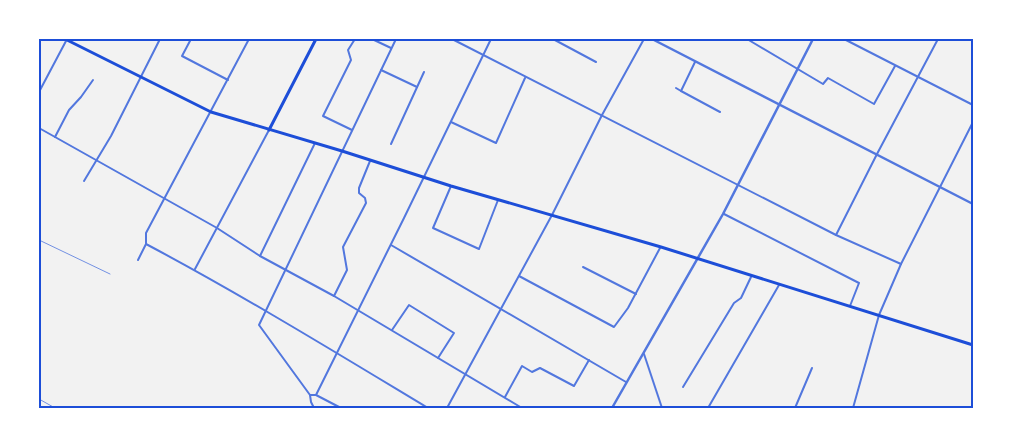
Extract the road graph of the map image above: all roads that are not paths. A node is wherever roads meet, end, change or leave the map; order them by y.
1 (66, 39) edge
2 (160, 39) edge
3 (191, 39) edge
4 (249, 39) edge
5 (316, 39) edge
6 (355, 39) edge
7 (372, 39) edge
8 (396, 39) edge
9 (452, 39) edge
10 (490, 39) edge
11 (553, 39) edge
12 (644, 39) edge
13 (652, 39) edge
14 (747, 39) edge
15 (813, 39) edge
16 (844, 39) edge
17 (938, 39) edge
18 (559, 40) edge
19 (391, 48) junction
20 (482, 55) junction
21 (596, 62) dead end
22 (696, 62) junction
23 (896, 66) junction
24 (798, 68) junction
25 (381, 70) junction
26 (424, 72) dead end
27 (917, 76) junction
28 (140, 77) junction
29 (525, 78) junction
30 (93, 80) dead end
31 (228, 80) junction
32 (417, 87) junction
33 (676, 88) dead end
34 (681, 91) junction
35 (39, 92) edge
36 (779, 104) junction
37 (973, 105) edge
38 (211, 112) junction
39 (720, 112) dead end
40 (602, 115) junction
41 (451, 122) junction
42 (973, 122) edge
43 (39, 128) edge
44 (269, 130) junction
45 (352, 130) junction
46 (55, 137) junction
47 (315, 143) junction
48 (391, 144) dead end
49 (342, 151) junction
50 (876, 154) junction
51 (96, 160) junction
52 (370, 160) junction
53 (424, 177) junction
54 (84, 181) dead end
55 (738, 185) junction
56 (451, 186) junction
57 (941, 187) junction
58 (165, 198) junction
59 (498, 199) junction
60 (973, 204) edge
61 (723, 214) junction
62 (552, 215) junction
63 (217, 228) junction
64 (836, 235) junction
65 (146, 244) junction
66 (391, 244) junction
67 (661, 247) junction
68 (260, 256) junction
69 (698, 259) junction
70 (138, 260) dead end
71 (901, 264) junction
72 (582, 267) dead end
73 (195, 270) junction
74 (286, 270) junction
75 (751, 274) junction
76 (519, 276) junction
77 (780, 283) junction
78 (636, 294) junction
79 (334, 296) junction
80 (850, 306) junction
81 (501, 308) junction
82 (358, 311) junction
83 (266, 312) junction
84 (879, 316) junction
85 (392, 330) junction
86 (973, 344) edge
87 (338, 353) junction
88 (644, 354) junction
89 (438, 359) junction
90 (589, 360) junction
91 (812, 368) dead end
92 (466, 375) junction
93 (626, 382) junction
94 (683, 387) dead end
95 (310, 394) junction
96 (316, 395) junction
97 (505, 397) junction
98 (314, 408) edge
99 (340, 408) edge
100 (428, 408) edge
101 (447, 408) edge
102 (522, 408) edge
103 (612, 408) edge
104 (662, 408) edge
105 (708, 408) edge
106 (795, 408) edge
107 (853, 408) edge

1 - 28 main road
1 - 35 street
2 - 28 street
3 - 31 street
4 - 31 street
5 - 44 main road
6 - 45 street
7 - 19 street
8 - 19 street
9 - 20 street
10 - 20 street
11 - 18 street
12 - 40 street
13 - 22 street
14 - 24 street
15 - 24 street
16 - 23 street
17 - 27 street
18 - 21 street
19 - 25 street
20 - 29 street
20 - 41 street
22 - 34 street
22 - 36 street
23 - 24 street
23 - 27 street
24 - 36 street
25 - 32 street
25 - 45 street
26 - 32 street
27 - 37 street
27 - 50 street
28 - 38 main road
28 - 51 street
29 - 40 street
29 - 41 street
30 - 46 street
31 - 38 street
32 - 48 street
33 - 34 street
34 - 39 street
36 - 50 street
36 - 55 street
38 - 44 main road
38 - 58 street
40 - 55 street
40 - 62 street
41 - 53 street
42 - 57 street
43 - 46 street
44 - 47 main road
44 - 63 street
45 - 49 street
46 - 51 street
47 - 49 main road
47 - 68 street
49 - 52 main road
49 - 74 street
50 - 57 street
50 - 64 street
51 - 54 street
51 - 58 street
52 - 53 main road
52 - 79 street
53 - 56 main road
53 - 66 street
55 - 61 street
55 - 64 street
56 - 59 main road
56 - 59 street
57 - 60 street
57 - 71 street
58 - 63 street
58 - 65 street
59 - 62 main road
61 - 69 street
61 - 80 street
62 - 67 main road
62 - 76 street
63 - 68 street
63 - 73 street
64 - 71 street
65 - 70 street
65 - 73 street
66 - 81 street
66 - 82 street
67 - 69 main road
67 - 78 street
68 - 74 street
69 - 75 main road
69 - 88 street
71 - 84 street
72 - 78 street
73 - 83 street
74 - 79 street
74 - 83 street
75 - 77 main road
75 - 94 street
76 - 78 street
76 - 81 street
77 - 80 main road
77 - 105 street
79 - 82 street
80 - 84 main road
81 - 90 street
81 - 92 street
82 - 85 street
82 - 87 street
83 - 87 street
83 - 95 street
84 - 86 main road
84 - 107 street
85 - 89 street
85 - 89 street
87 - 96 street
87 - 100 street
88 - 93 street
88 - 104 street
89 - 92 street
90 - 93 street
90 - 97 street
91 - 106 street
92 - 97 street
92 - 101 street
93 - 103 street
95 - 96 street
95 - 98 street
96 - 99 street
97 - 102 street

